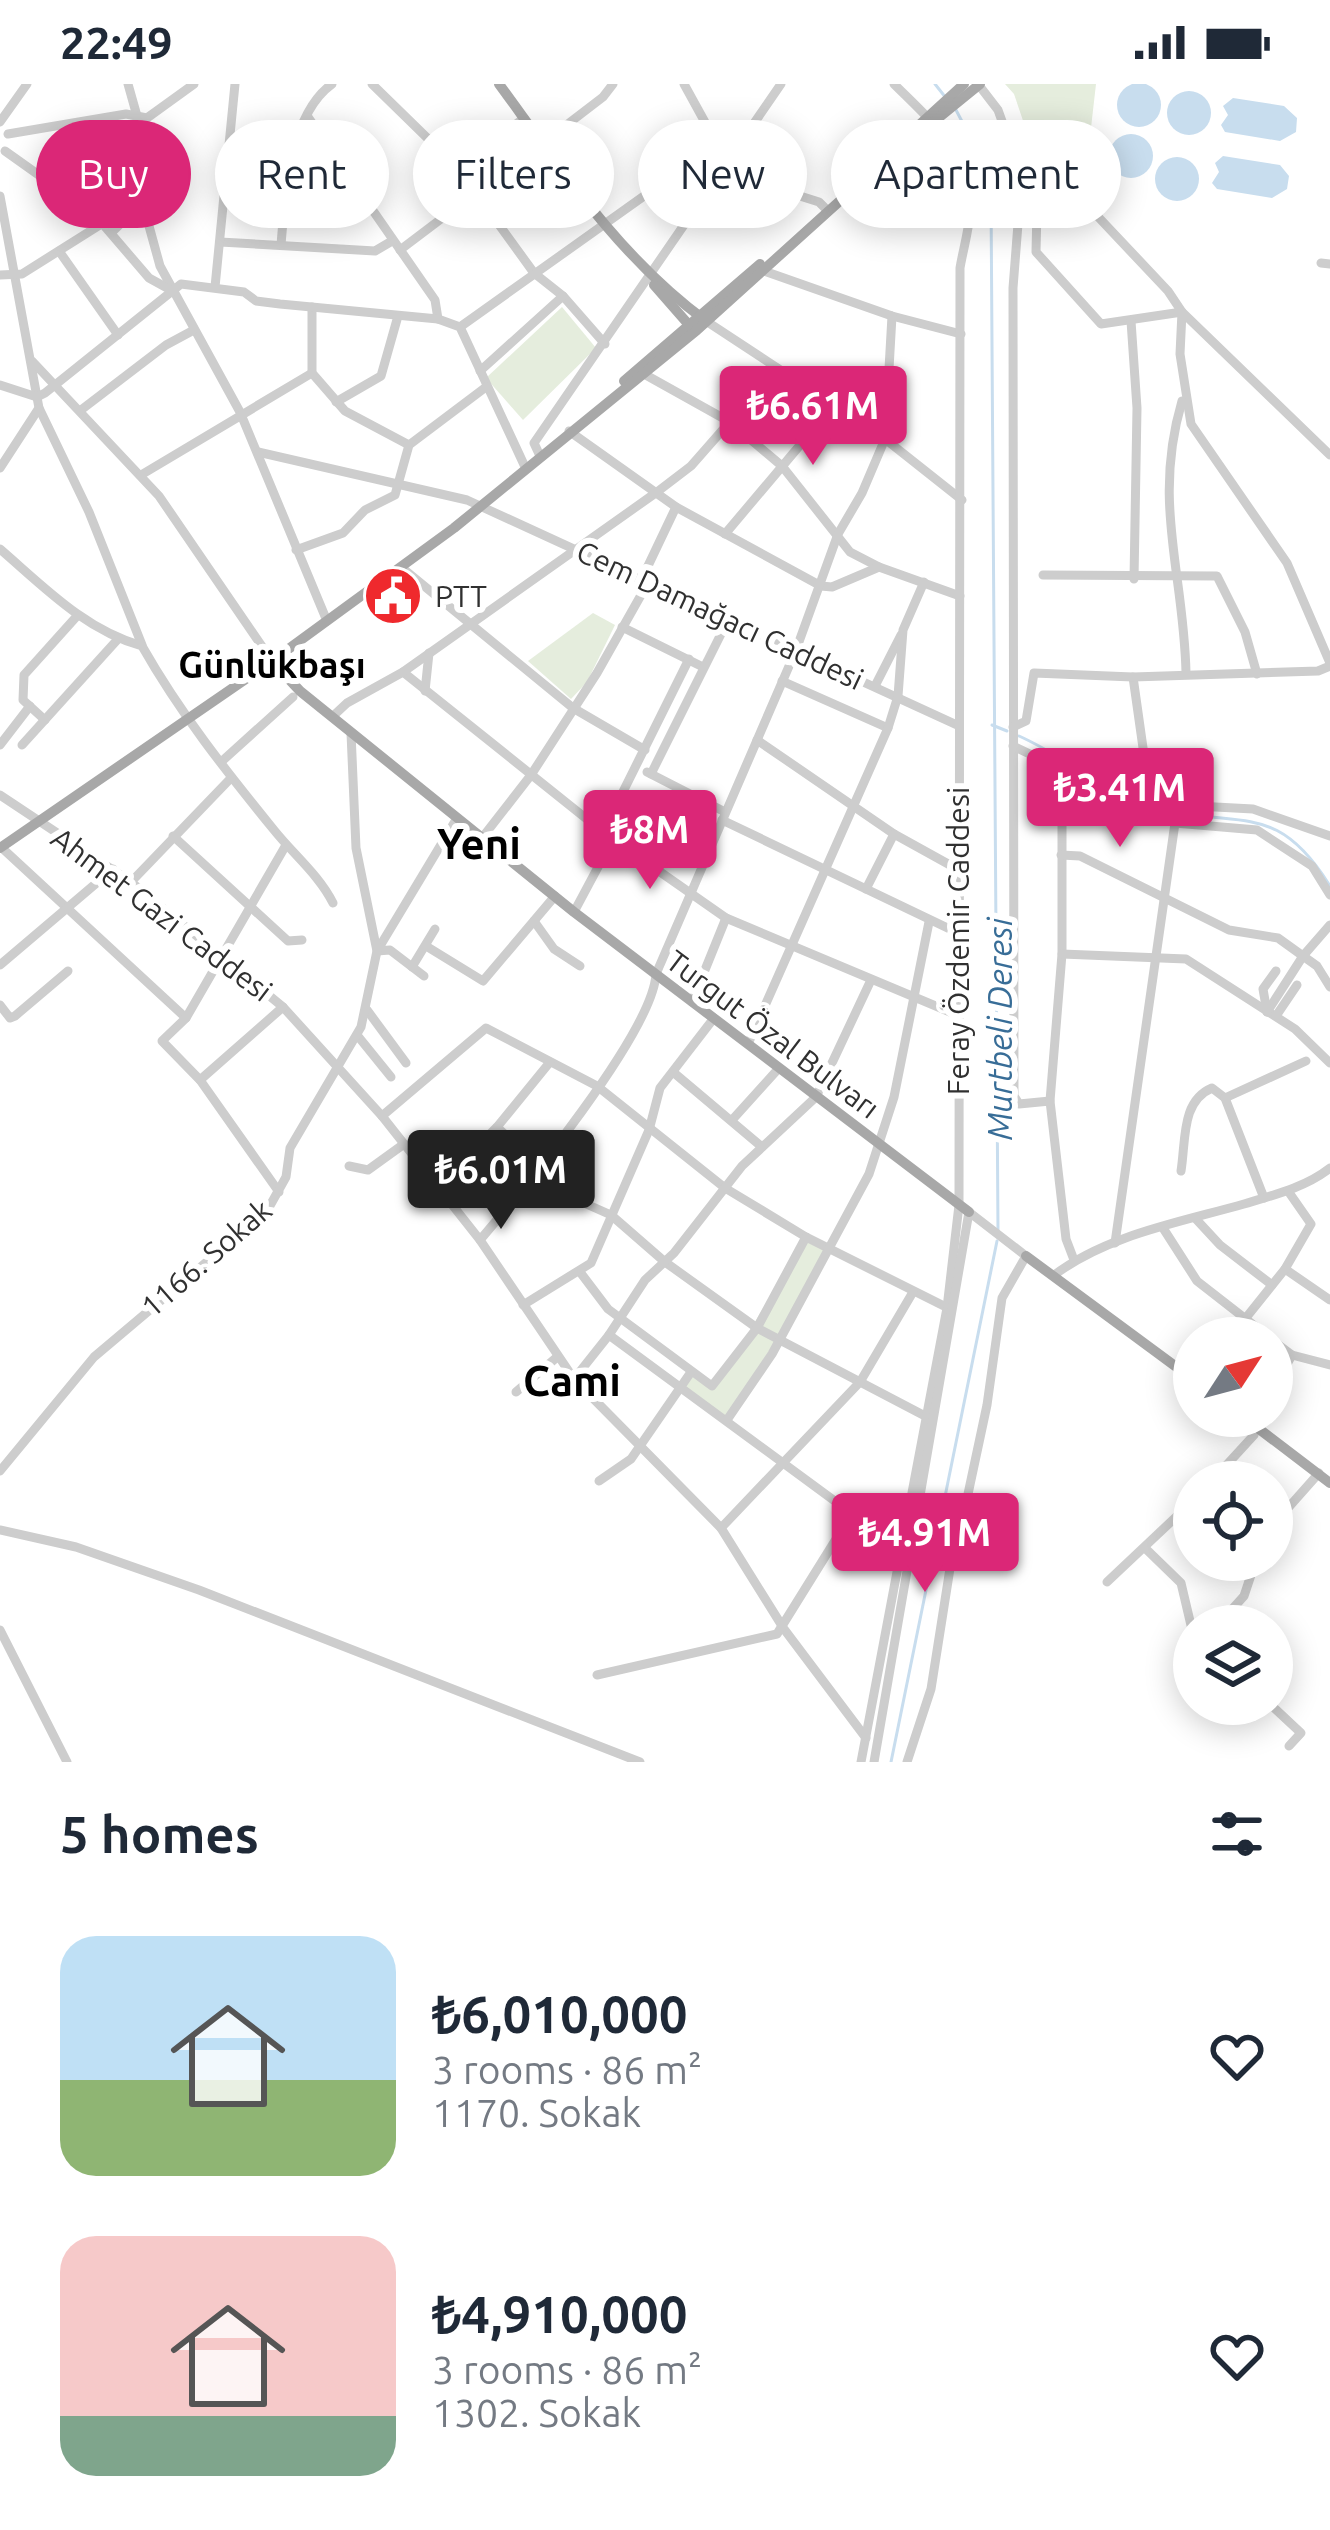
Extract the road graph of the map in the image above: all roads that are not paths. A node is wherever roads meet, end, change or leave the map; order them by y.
1 (27, 84) edge
2 (128, 84) edge
3 (194, 84) edge
4 (235, 84) edge
5 (332, 84) edge
6 (371, 84) edge
7 (500, 84) edge
8 (594, 84) edge
9 (613, 84) edge
10 (684, 84) edge
11 (762, 84) edge
12 (781, 84) edge
13 (894, 84) edge
14 (975, 85) edge
15 (772, 96) junction
16 (603, 97) junction
17 (137, 116) junction
18 (932, 117) junction
19 (308, 118) joint
20 (524, 118) joint
21 (138, 120) edge
22 (233, 120) edge
23 (521, 120) edge
24 (567, 120) edge
25 (704, 120) edge
26 (756, 120) edge
27 (1002, 120) edge
28 (0, 123) edge
29 (413, 124) edge
30 (8, 134) junction
31 (2, 153) edge
32 (36, 177) edge
33 (0, 196) edge
34 (807, 198) edge
35 (828, 211) junction
36 (811, 226) junction
37 (95, 228) edge
38 (108, 228) edge
39 (116, 228) edge
40 (151, 228) edge
41 (222, 228) edge
42 (283, 228) edge
43 (420, 228) edge
44 (500, 228) edge
45 (594, 228) edge
46 (606, 228) edge
47 (683, 228) edge
48 (1017, 228) edge
49 (1037, 228) edge
50 (1109, 228) edge
51 (112, 232) junction
52 (220, 242) junction
53 (281, 245) junction
54 (396, 246) junction
55 (59, 251) junction
56 (764, 271) junction
57 (534, 273) junction
58 (0, 275) edge
59 (14, 276) junction
60 (650, 277) junction
61 (215, 287) junction
62 (170, 290) junction
63 (563, 296) junction
64 (312, 307) junction
65 (1182, 312) junction
66 (398, 316) junction
67 (892, 316) junction
68 (438, 320) junction
69 (1132, 321) junction
70 (697, 322) junction
71 (460, 327) junction
72 (192, 331) junction
73 (961, 334) junction
74 (118, 335) junction
75 (605, 344) junction
76 (32, 361) junction
77 (777, 368) junction
78 (480, 371) junction
79 (312, 373) junction
80 (644, 374) junction
81 (0, 385) edge
82 (56, 385) junction
83 (486, 387) junction
84 (1184, 397) junction
85 (38, 402) junction
86 (336, 402) junction
87 (599, 406) junction
88 (833, 406) junction
89 (81, 410) junction
90 (240, 412) junction
91 (730, 422) junction
92 (569, 431) junction
93 (885, 440) junction
94 (409, 446) junction
95 (258, 452) junction
96 (1330, 455) edge
97 (540, 456) junction
98 (782, 466) junction
99 (0, 468) edge
100 (526, 469) junction
101 (141, 475) junction
102 (398, 482) junction
103 (658, 492) junction
104 (962, 500) junction
105 (482, 506) junction
106 (676, 507) junction
107 (725, 533) junction
108 (838, 534) junction
109 (0, 549) edge
110 (578, 549) junction
111 (296, 550) junction
112 (401, 567) junction
113 (879, 567) junction
114 (1043, 575) dead end
115 (1174, 577) junction
116 (1134, 579) junction
117 (647, 580) junction
118 (924, 582) junction
119 (821, 586) junction
120 (960, 596) junction
121 (77, 616) junction
122 (729, 618) junction
123 (326, 621) junction
124 (470, 624) junction
125 (622, 627) junction
126 (903, 630) junction
127 (118, 639) junction
128 (142, 646) junction
129 (796, 650) junction
130 (429, 653) junction
131 (688, 659) junction
132 (272, 661) junction
133 (1330, 665) edge
134 (703, 667) junction
135 (403, 672) junction
136 (1186, 673) junction
137 (1257, 674) junction
138 (1133, 677) junction
139 (782, 681) junction
140 (875, 686) junction
141 (425, 692) junction
142 (898, 696) junction
143 (293, 697) dead end
144 (29, 706) junction
145 (574, 708) junction
146 (332, 717) junction
147 (45, 720) junction
148 (186, 720) junction
149 (957, 725) junction
150 (888, 728) junction
151 (1012, 728) junction
152 (351, 733) junction
153 (757, 740) junction
154 (0, 745) edge
155 (22, 745) dead end
156 (1013, 746) junction
157 (645, 750) junction
158 (221, 762) junction
159 (637, 767) junction
160 (1067, 771) junction
161 (651, 774) junction
162 (532, 775) junction
163 (232, 778) junction
164 (0, 795) edge
165 (854, 806) junction
166 (724, 816) junction
167 (457, 818) junction
168 (39, 820) junction
169 (1174, 823) junction
170 (894, 834) junction
171 (608, 835) junction
172 (172, 836) junction
173 (1330, 836) edge
174 (482, 838) junction
175 (286, 845) junction
176 (1, 847) edge
177 (1061, 855) junction
178 (958, 864) junction
179 (112, 869) junction
180 (826, 872) junction
181 (131, 882) junction
182 (866, 889) junction
183 (692, 894) junction
184 (1330, 895) edge
185 (555, 896) junction
186 (1167, 896) junction
187 (333, 903) dead end
188 (250, 907) junction
189 (68, 908) junction
190 (574, 912) junction
191 (726, 918) junction
192 (534, 921) junction
193 (929, 922) junction
194 (1330, 925) edge
195 (435, 928) dead end
196 (956, 932) junction
197 (302, 940) dead end
198 (426, 946) junction
199 (794, 946) junction
200 (377, 951) junction
201 (1062, 954) junction
202 (224, 956) junction
203 (1303, 956) junction
204 (1157, 958) junction
205 (0, 965) edge
206 (580, 966) dead end
207 (412, 967) junction
208 (68, 971) dead end
209 (1276, 971) dead end
210 (656, 974) junction
211 (424, 976) dead end
212 (871, 980) junction
213 (1297, 985) dead end
214 (1330, 987) edge
215 (914, 996) junction
216 (692, 1002) junction
217 (0, 1005) edge
218 (283, 1007) junction
219 (367, 1010) junction
220 (1272, 1014) junction
221 (957, 1015) junction
222 (186, 1018) junction
223 (714, 1018) junction
224 (357, 1035) junction
225 (748, 1045) junction
226 (1306, 1061) dead end
227 (550, 1062) junction
228 (406, 1063) dead end
229 (1330, 1063) edge
230 (339, 1069) junction
231 (779, 1069) junction
232 (674, 1072) junction
233 (391, 1078) dead end
234 (200, 1080) junction
235 (597, 1086) junction
236 (816, 1097) junction
237 (1225, 1098) junction
238 (1050, 1101) junction
239 (382, 1116) junction
240 (733, 1119) junction
241 (497, 1127) junction
242 (650, 1130) junction
243 (404, 1144) junction
244 (880, 1145) junction
245 (762, 1147) junction
246 (349, 1166) dead end
247 (1330, 1168) edge
248 (541, 1169) junction
249 (1181, 1171) dead end
250 (438, 1186) junction
251 (725, 1188) junction
252 (1288, 1191) junction
253 (279, 1192) junction
254 (1264, 1198) junction
255 (964, 1209) junction
256 (611, 1215) junction
257 (1195, 1218) junction
258 (1162, 1228) junction
259 (806, 1238) junction
260 (480, 1240) junction
261 (1115, 1243) junction
262 (830, 1251) junction
263 (1026, 1256) junction
264 (1074, 1259) junction
265 (665, 1262) junction
266 (1285, 1269) junction
267 (580, 1272) junction
268 (1053, 1276) junction
269 (1272, 1285) junction
270 (914, 1292) junction
271 (1330, 1300) edge
272 (523, 1305) junction
273 (951, 1309) junction
274 (1242, 1317) edge
275 (1247, 1317) edge
276 (620, 1318) junction
277 (757, 1328) junction
278 (610, 1335) junction
279 (780, 1337) junction
280 (1293, 1354) edge
281 (556, 1358) junction
282 (1173, 1365) edge
283 (1330, 1365) edge
284 (691, 1372) junction
285 (574, 1379) junction
286 (860, 1382) junction
287 (680, 1387) junction
288 (516, 1392) dead end
289 (931, 1418) junction
290 (727, 1420) junction
291 (1253, 1437) edge
292 (1276, 1437) edge
293 (638, 1446) junction
294 (1231, 1461) edge
295 (786, 1464) junction
296 (0, 1471) edge
297 (1319, 1473) junction
298 (599, 1481) dead end
299 (1330, 1483) edge
300 (1293, 1502) edge
301 (851, 1515) junction
302 (1173, 1521) edge
303 (722, 1528) junction
304 (0, 1530) edge
305 (900, 1549) junction
306 (1146, 1549) junction
307 (1107, 1582) dead end
308 (1186, 1605) edge
309 (784, 1629) junction
310 (0, 1630) edge
311 (597, 1676) dead end
312 (1293, 1725) edge
313 (866, 1738) junction
314 (1289, 1746) dead end
315 (67, 1762) edge
316 (640, 1762) edge
317 (861, 1762) edge
318 (874, 1762) edge
319 (907, 1762) edge

1 - 28 street
2 - 17 street
3 - 17 street
4 - 22 street
5 - 19 street
6 - 29 street
7 - 20 main road
8 - 16 street
9 - 16 street
10 - 25 street
11 - 15 street
12 - 15 street
13 - 18 street, Feray Özdemir Caddesi
14 - 18 main road
14 - 27 street
15 - 26 street
16 - 24 street
17 - 21 street
17 - 30 street
18 - 35 main road
18 - 73 street, Feray Özdemir Caddesi
19 - 54 street
20 - 23 street
28 - 30 street
30 - 31 street
31 - 32 street
33 - 59 street
34 - 35 street
35 - 36 main road
36 - 56 main road
36 - 70 main road
37 - 55 street
38 - 51 street
39 - 51 street
40 - 62 street
41 - 52 street
42 - 53 street
43 - 54 street
44 - 57 street
45 - 57 street
46 - 60 main road
47 - 60 street
48 - 151 street
49 - 69 street
50 - 65 street
51 - 62 street
52 - 53 street
52 - 61 street
53 - 54 street
54 - 68 street
55 - 59 street
55 - 74 street
56 - 67 street
56 - 70 main road
57 - 63 street
57 - 71 street
58 - 59 street
59 - 76 street
60 - 70 main road
60 - 75 street
61 - 62 street
61 - 64 street
62 - 72 street
62 - 74 street
63 - 75 street
63 - 78 street
64 - 66 street
64 - 79 street
65 - 69 street
65 - 84 street
65 - 96 street
66 - 68 street
66 - 86 street
67 - 73 street
67 - 93 street
68 - 71 street
69 - 116 street
70 - 77 street
70 - 80 main road
70 - 87 main road
71 - 78 street
72 - 89 street
72 - 90 street
73 - 104 street, Feray Özdemir Caddesi
74 - 82 street
75 - 97 street
76 - 82 street
76 - 85 street
77 - 88 street
77 - 91 street
78 - 83 street
79 - 86 street
79 - 90 street
80 - 87 main road
80 - 91 street
81 - 85 street
82 - 85 street
82 - 89 street
83 - 94 street
83 - 100 street
84 - 115 street
84 - 133 street
85 - 99 street
85 - 128 street
86 - 94 street
87 - 92 main road
88 - 93 street
88 - 98 street
89 - 101 street
90 - 95 street
90 - 101 street
91 - 98 street
91 - 103 street
92 - 97 main road
92 - 103 street
93 - 104 street
93 - 108 street
94 - 102 street
95 - 102 street, Cem Damağacı Caddesi
95 - 111 street
97 - 100 main road
98 - 107 street
98 - 108 street
100 - 105 main road
101 - 132 street
102 - 105 street, Cem Damağacı Caddesi
102 - 111 street
103 - 106 street
103 - 110 street
104 - 120 street, Feray Özdemir Caddesi
105 - 110 street, Cem Damağacı Caddesi
105 - 112 main road
106 - 107 street
106 - 117 street
107 - 119 street
108 - 113 street
108 - 119 street
109 - 121 street
110 - 117 street, Cem Damağacı Caddesi
110 - 124 street
111 - 123 street
112 - 123 main road
112 - 124 street
113 - 118 street
113 - 119 street
114 - 116 street
115 - 116 street
115 - 136 street
115 - 137 street
117 - 122 street, Cem Damağacı Caddesi
117 - 125 street
118 - 120 street
118 - 126 street
119 - 129 street
120 - 149 street, Feray Özdemir Caddesi
121 - 127 street
121 - 144 street
122 - 129 street, Cem Damağacı Caddesi
122 - 134 street
123 - 132 main road
124 - 130 street
124 - 145 street
125 - 131 street
125 - 145 street
126 - 140 street
126 - 142 street
127 - 128 street
127 - 147 street
128 - 148 street
129 - 139 street
129 - 140 street, Cem Damağacı Caddesi
130 - 135 street
130 - 141 street
131 - 134 street
131 - 157 street
132 - 146 main road, Turgut Özal Bulvarı
132 - 148 main road
133 - 137 street
134 - 161 street
135 - 141 street
135 - 146 street
136 - 137 street
136 - 138 street
138 - 151 street
138 - 173 street
139 - 150 street
139 - 153 street
140 - 142 street, Cem Damağacı Caddesi
141 - 162 street
142 - 149 street, Cem Damağacı Caddesi
142 - 150 street
143 - 158 street
144 - 147 street
144 - 154 street
145 - 157 street
145 - 162 street
146 - 152 main road, Turgut Özal Bulvarı
147 - 155 street
148 - 158 street
148 - 168 main road
149 - 178 street, Feray Özdemir Caddesi
150 - 165 street
151 - 156 street
152 - 167 main road, Turgut Özal Bulvarı
152 - 200 street, 1166. Sokak
153 - 165 street
153 - 166 street
156 - 160 street
156 - 238 street
157 - 159 street
158 - 163 street
159 - 161 street
159 - 171 street
160 - 169 street
160 - 177 street
161 - 166 street
162 - 171 street
162 - 174 street
163 - 172 street
163 - 175 street
164 - 168 street, Ahmet Gazi Caddesi
165 - 170 street
165 - 180 street
166 - 180 street
166 - 183 street
167 - 174 main road, Turgut Özal Bulvarı
167 - 200 street
168 - 176 main road
168 - 179 street, Ahmet Gazi Caddesi
169 - 184 street
169 - 186 street
170 - 178 street
170 - 182 street
171 - 183 street
171 - 190 street
172 - 181 street
172 - 188 street
174 - 185 main road, Turgut Özal Bulvarı
175 - 187 street
175 - 188 street
176 - 189 street
177 - 186 street
177 - 201 street
178 - 196 street, Feray Özdemir Caddesi
179 - 181 street, Ahmet Gazi Caddesi
179 - 189 street
180 - 182 street
180 - 199 street
181 - 202 street, Ahmet Gazi Caddesi
182 - 193 street
183 - 191 street
183 - 210 street
185 - 190 main road, Turgut Özal Bulvarı
185 - 192 street
186 - 203 street
186 - 204 street
188 - 197 street
188 - 202 street
189 - 205 street
189 - 222 street
190 - 210 main road, Turgut Özal Bulvarı
191 - 199 street
191 - 216 street
192 - 198 street
192 - 206 street
193 - 196 street
193 - 215 street
194 - 203 street
195 - 198 street
196 - 221 street, Feray Özdemir Caddesi
198 - 207 street
199 - 212 street
199 - 225 street
200 - 207 street
200 - 219 street, 1166. Sokak
201 - 204 street
201 - 238 street
202 - 218 street, Ahmet Gazi Caddesi
202 - 222 street
203 - 214 street
203 - 220 street
204 - 220 street
204 - 261 street
207 - 211 street
208 - 217 street
209 - 220 street
210 - 216 main road, Turgut Özal Bulvarı
210 - 235 street
212 - 215 street
212 - 236 street
213 - 220 street
215 - 221 street
215 - 244 street
216 - 223 main road, Turgut Özal Bulvarı
218 - 230 street, Ahmet Gazi Caddesi
218 - 234 street
219 - 224 street, 1166. Sokak
219 - 228 street
220 - 229 street
221 - 255 street, Feray Özdemir Caddesi
222 - 234 street
223 - 225 main road, Turgut Özal Bulvarı
223 - 232 street
224 - 230 street, 1166. Sokak
224 - 233 street
225 - 231 main road, Turgut Özal Bulvarı
226 - 237 street
227 - 235 street
227 - 239 street
227 - 241 street
230 - 239 street, Ahmet Gazi Caddesi
230 - 253 street, 1166. Sokak
231 - 236 main road, Turgut Özal Bulvarı
231 - 240 street
232 - 240 street
232 - 242 street
234 - 253 street
235 - 242 street
235 - 248 street
236 - 244 main road, Turgut Özal Bulvarı
236 - 245 street
237 - 249 street
237 - 254 street
238 - 264 street
239 - 243 street, Ahmet Gazi Caddesi
240 - 245 street
241 - 248 street
241 - 250 street
242 - 251 street
242 - 256 street
243 - 246 street
243 - 250 street, Ahmet Gazi Caddesi
244 - 255 main road, Turgut Özal Bulvarı
244 - 262 street
245 - 251 street
247 - 252 street
248 - 256 street
248 - 260 street
250 - 260 street, Ahmet Gazi Caddesi
251 - 259 street
251 - 265 street
252 - 254 street
252 - 266 street
253 - 296 street, 1166. Sokak
254 - 257 street
255 - 263 street
255 - 273 street, Feray Özdemir Caddesi
256 - 265 street
256 - 267 street
257 - 258 street
257 - 269 street
258 - 261 street
258 - 274 street
259 - 262 street
259 - 277 street
260 - 272 street, Ahmet Gazi Caddesi
261 - 264 street
262 - 270 street
262 - 279 street
263 - 268 main road
263 - 319 street
264 - 268 street
265 - 276 street
265 - 277 street
266 - 269 street
266 - 271 street
267 - 272 street
267 - 276 street
268 - 282 main road
269 - 275 street
270 - 273 street
270 - 286 street
272 - 281 street, Ahmet Gazi Caddesi
273 - 289 street, Feray Özdemir Caddesi
276 - 278 street
276 - 284 street
277 - 279 street
277 - 284 street
278 - 285 street
278 - 287 street
279 - 286 street
279 - 290 street
280 - 283 street
281 - 285 street, Ahmet Gazi Caddesi
281 - 288 street
284 - 287 street
285 - 293 street, Ahmet Gazi Caddesi
286 - 289 street
286 - 295 street
287 - 290 street
287 - 293 street
289 - 305 street, Feray Özdemir Caddesi
289 - 318 street
290 - 295 street
291 - 294 street
292 - 297 main road
293 - 298 street
293 - 303 street, Ahmet Gazi Caddesi
295 - 301 street
295 - 303 street
297 - 299 main road
297 - 300 street
301 - 305 street
301 - 309 street
302 - 306 street
303 - 309 street, Ahmet Gazi Caddesi
304 - 316 street
305 - 313 street, Feray Özdemir Caddesi
306 - 307 street
306 - 308 street
309 - 311 street
309 - 313 street, Ahmet Gazi Caddesi
310 - 315 street
312 - 314 street
313 - 317 street, Feray Özdemir Caddesi

